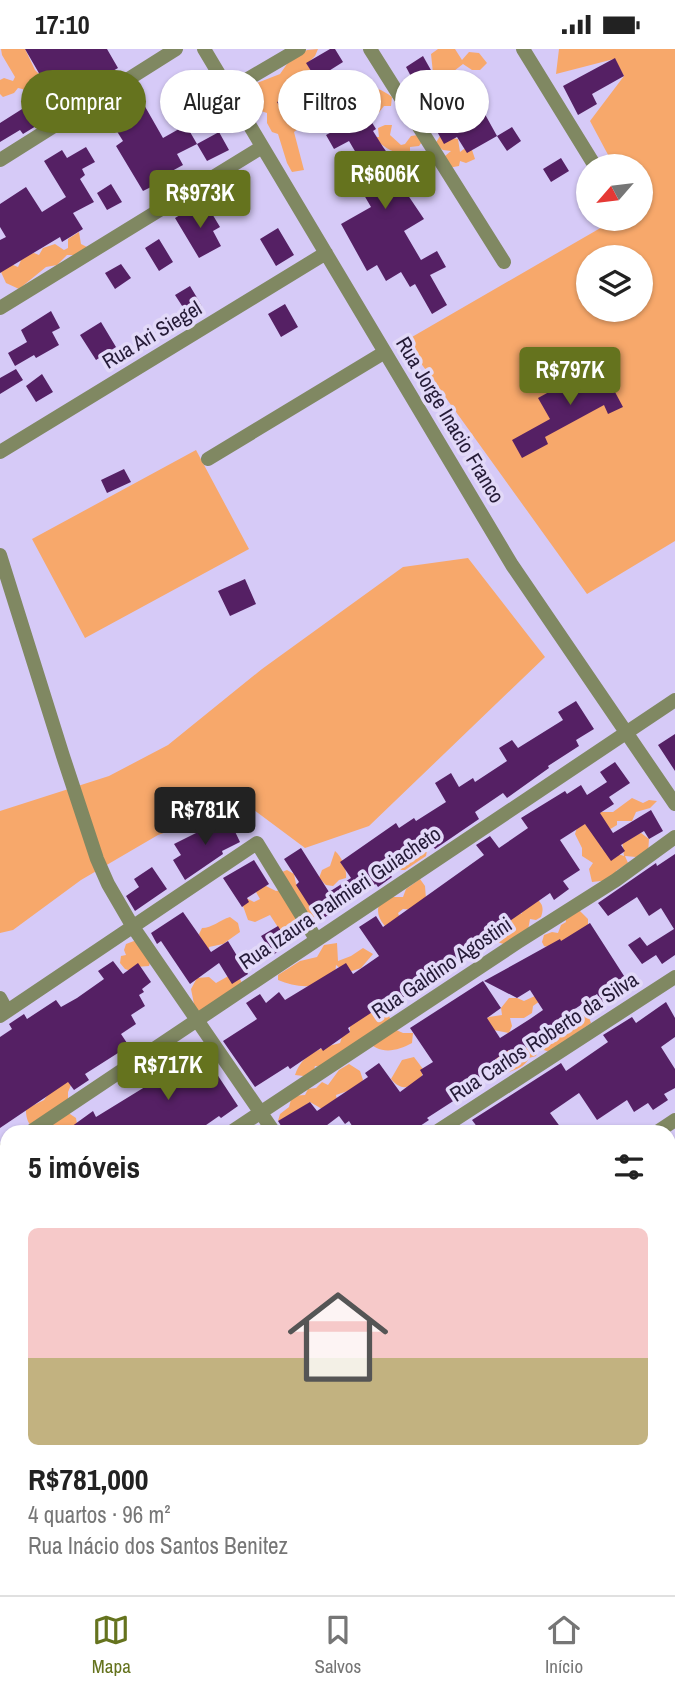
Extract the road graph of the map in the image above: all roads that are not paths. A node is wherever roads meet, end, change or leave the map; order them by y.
1 (176, 49) edge
2 (204, 49) edge
3 (299, 49) edge
4 (370, 49) edge
5 (523, 49) edge
6 (217, 70) edge
7 (263, 70) edge
8 (254, 133) edge
9 (262, 147) junction
10 (588, 154) edge
11 (0, 160) edge
12 (326, 253) junction
13 (504, 262) dead end
14 (0, 308) edge
15 (385, 352) junction
16 (0, 452) edge
17 (208, 459) dead end
18 (0, 555) edge
19 (675, 700) edge
20 (625, 732) junction
21 (675, 804) edge
22 (675, 837) edge
23 (133, 927) junction
24 (316, 939) junction
25 (675, 977) edge
26 (3, 1009) edge
27 (197, 1020) junction
28 (260, 1113) junction
29 (40, 1125) edge
30 (242, 1125) edge
31 (269, 1125) edge
32 (447, 1125) edge

1 - 11 street
2 - 6 street, Rua Jorge Inacio Franco
3 - 7 street
4 - 13 street
5 - 10 street
8 - 9 street, Rua Jorge Inacio Franco
9 - 12 street, Rua Jorge Inacio Franco
9 - 14 street
12 - 15 street, Rua Jorge Inacio Franco
12 - 16 street, Rua Ari Siegel
15 - 17 street
15 - 20 street, Rua Jorge Inacio Franco
18 - 23 street
19 - 20 street, Rua Izaura Palmieri Guiacheto
20 - 21 street, Rua Jorge Inacio Franco
20 - 24 street, Rua Izaura Palmieri Guiacheto
22 - 28 street, Rua Galdino Agostini
23 - 24 street
23 - 26 street
23 - 27 street
24 - 27 street, Rua Izaura Palmieri Guiacheto
25 - 32 street, Rua Carlos Roberto da Silva
27 - 28 street
27 - 29 street, Rua Izaura Palmieri Guiacheto
28 - 30 street, Rua Galdino Agostini
28 - 31 street

